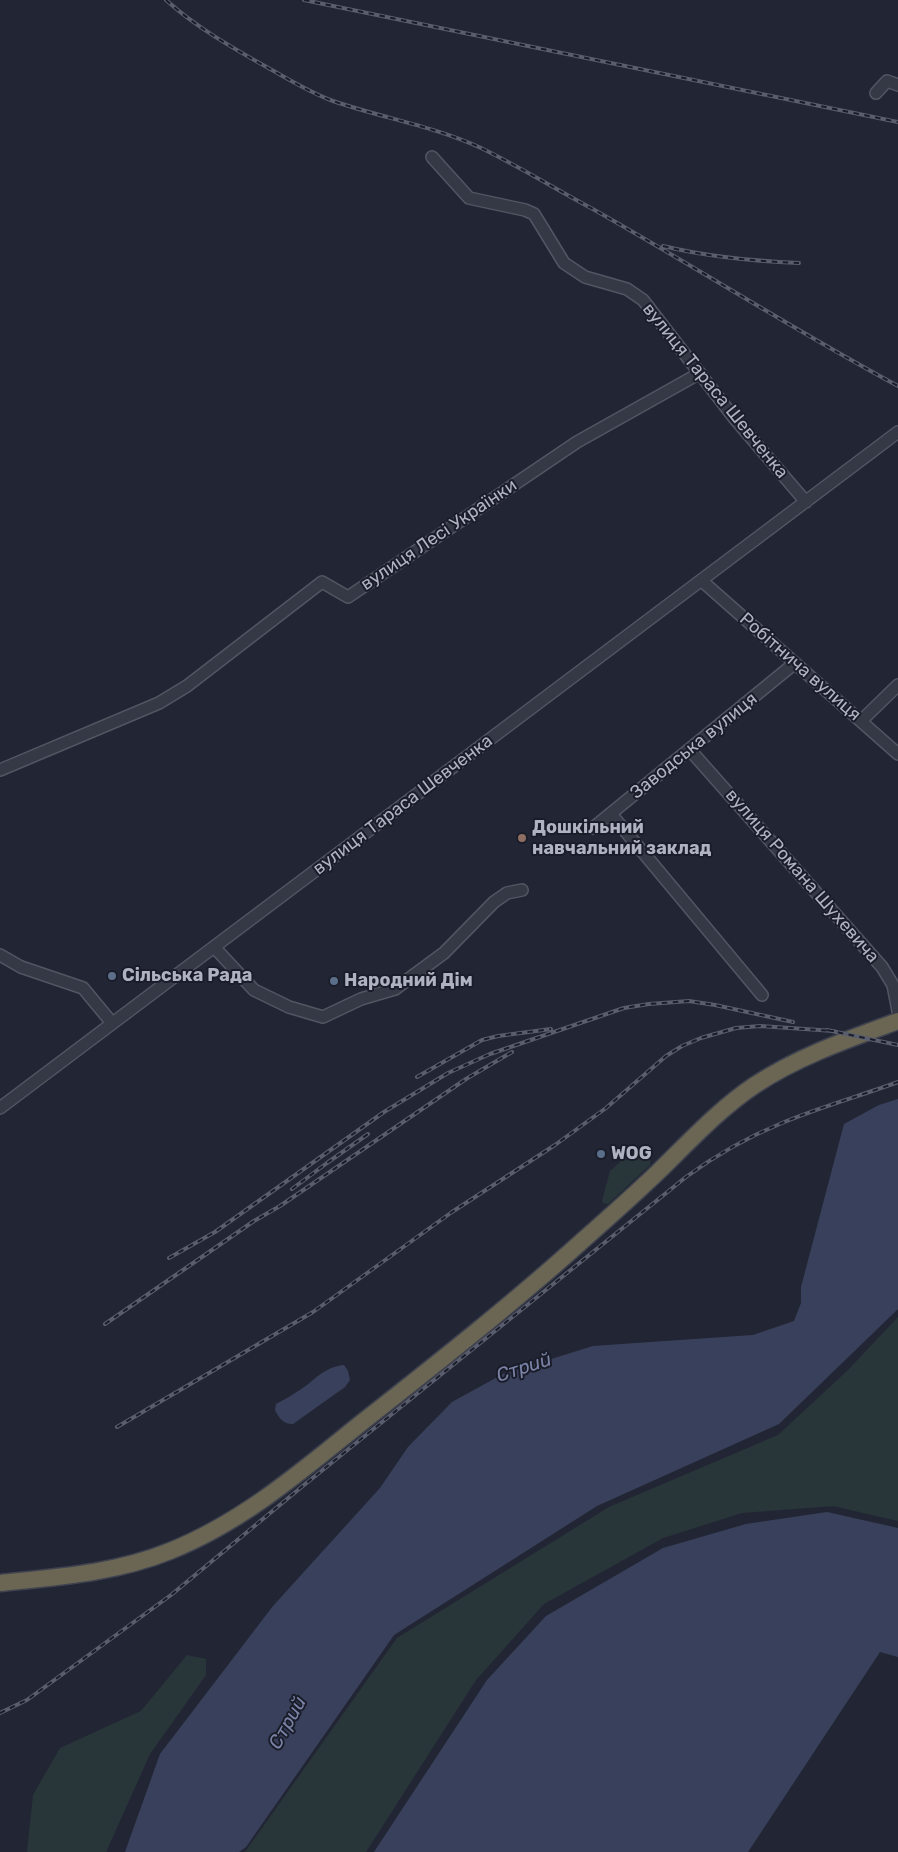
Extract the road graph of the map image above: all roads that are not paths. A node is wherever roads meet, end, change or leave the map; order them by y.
1 (898, 85) edge
2 (876, 93) dead end
3 (432, 157) dead end
4 (700, 373) junction
5 (898, 432) edge
6 (806, 502) junction
7 (702, 581) junction
8 (795, 663) junction
9 (898, 685) edge
10 (862, 721) junction
11 (690, 750) junction
12 (898, 754) edge
13 (0, 770) edge
14 (611, 814) junction
15 (593, 828) dead end
16 (522, 890) dead end
17 (214, 947) junction
18 (0, 955) edge
19 (762, 995) dead end
20 (898, 1012) edge
21 (112, 1024) junction
22 (0, 1108) edge
23 (0, 1583) edge

1 - 2 street
3 - 4 street, вулиця Тараса Шевченка
4 - 6 street, вулиця Тараса Шевченка
4 - 13 street, вулиця Лесі Українки
5 - 6 street, вулиця Тараса Шевченка
6 - 7 street, вулиця Тараса Шевченка
7 - 8 street, Робітнича вулиця
7 - 17 street, вулиця Тараса Шевченка
8 - 10 street, Робітнича вулиця
8 - 11 street, Заводська вулиця
9 - 10 street
10 - 12 street, Робітнича вулиця
11 - 14 street, Заводська вулиця
11 - 20 street, вулиця Романа Шухевича
14 - 15 street, Заводська вулиця
14 - 19 street
16 - 17 street
17 - 21 street, вулиця Тараса Шевченка
18 - 21 street
20 - 23 highway
21 - 22 street, вулиця Тараса Шевченка

